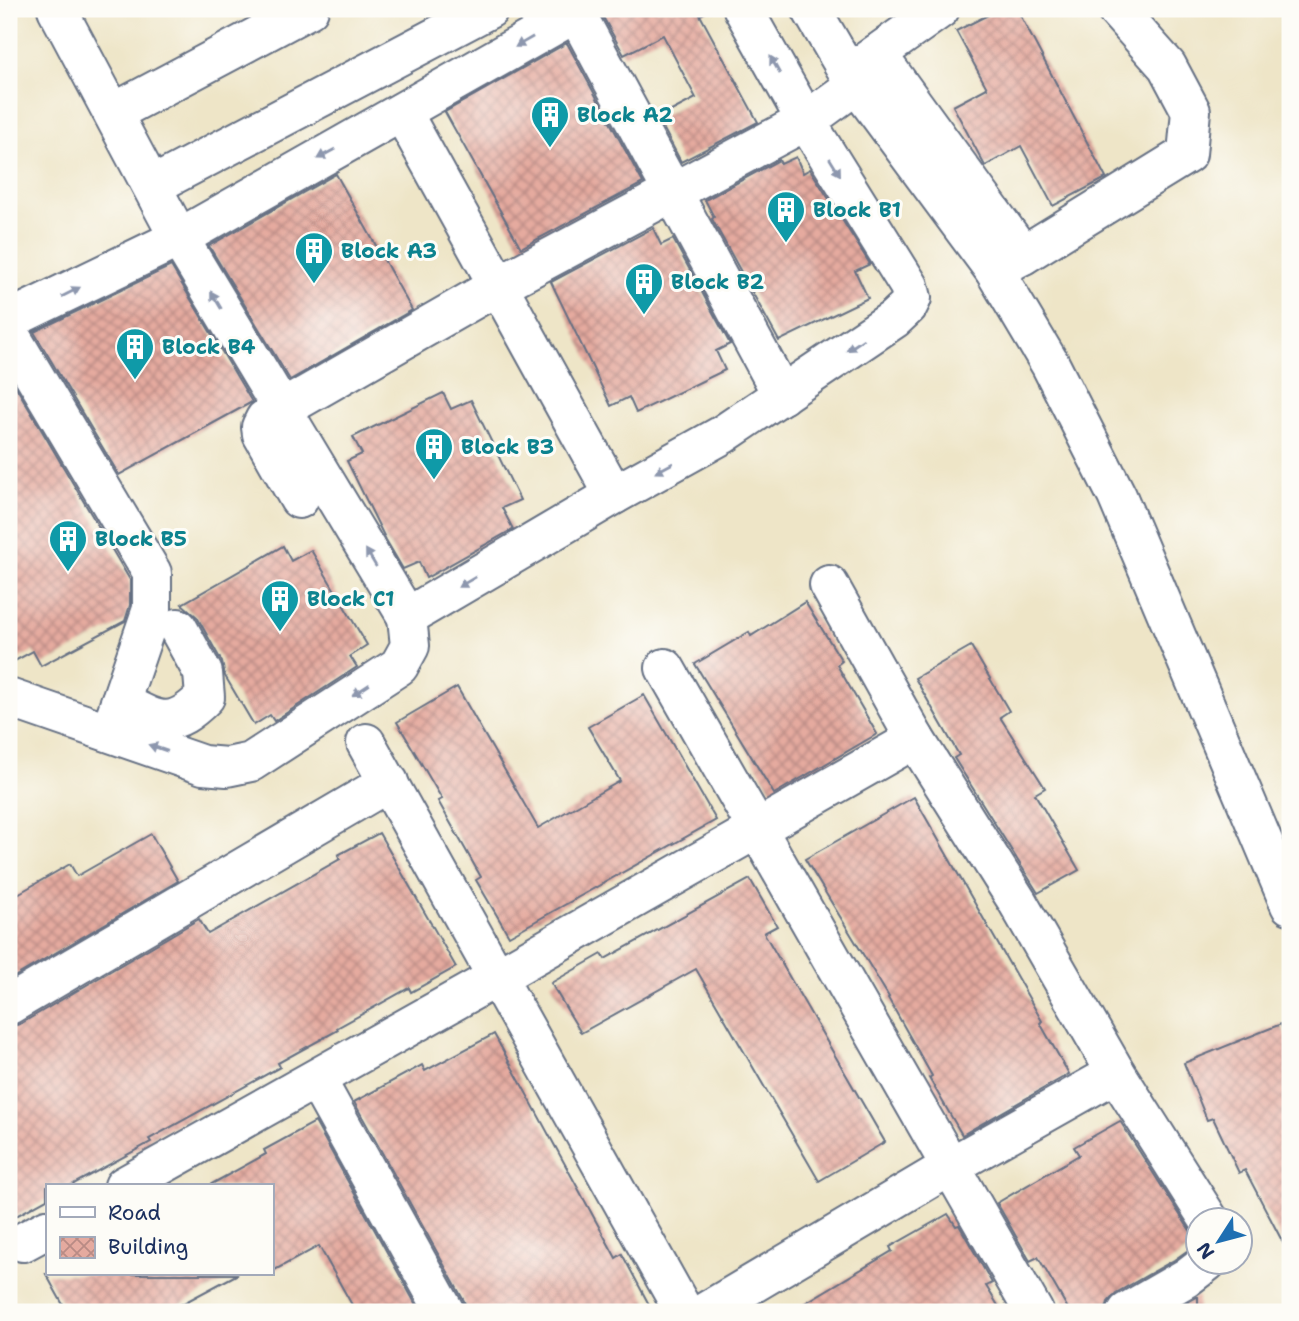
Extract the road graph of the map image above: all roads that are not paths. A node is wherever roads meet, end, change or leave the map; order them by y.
1 (57, 9) edge
2 (309, 9) edge
3 (489, 9) edge
4 (743, 9) edge
5 (811, 9) edge
6 (940, 9) edge
7 (1116, 9) edge
8 (584, 10) edge
9 (861, 70) junction
10 (628, 82) dead end
11 (402, 111) junction
12 (113, 113) junction
13 (806, 121) junction
14 (152, 186) junction
15 (673, 192) junction
16 (178, 238) junction
17 (1009, 262) junction
18 (499, 285) junction
19 (9, 320) edge
20 (9, 333) edge
21 (782, 395) junction
22 (282, 409) junction
23 (614, 495) junction
24 (299, 499) dead end
25 (828, 585) dead end
26 (407, 617) junction
27 (178, 628) dead end
28 (665, 668) dead end
29 (9, 698) edge
30 (115, 717) junction
31 (915, 739) junction
32 (366, 743) dead end
33 (389, 782) junction
34 (757, 828) junction
35 (1290, 905) edge
36 (497, 977) junction
37 (9, 1005) edge
38 (1116, 1073) junction
39 (316, 1079) junction
40 (951, 1166) junction
41 (128, 1184) edge
42 (1200, 1206) edge
43 (1189, 1276) edge
44 (444, 1312) edge
45 (684, 1312) edge
46 (705, 1312) edge
47 (1034, 1312) edge
48 (1127, 1312) edge

1 - 12 street
2 - 12 street
3 - 14 street
13 -> 4 street
5 - 9 street
6 - 9 street
7 - 17 street
8 - 10 street
8 -> 11 street
8 - 15 street
9 - 13 street
9 - 17 street
11 -> 16 street
11 - 18 street
12 - 14 street
13 - 15 street
13 -> 21 street
14 - 16 street
15 - 18 street
15 - 21 street
19 -> 16 street
22 -> 16 street
17 - 35 street
18 - 22 street
18 - 23 street
20 - 30 street
21 -> 23 street
22 - 24 street
26 -> 22 street
23 -> 26 street
25 - 31 street
26 -> 30 street
27 - 30 street
28 - 34 street
29 - 30 street
31 - 34 street
31 - 38 street
32 - 33 street
33 - 36 street
33 - 37 street
34 - 36 street
34 - 40 street
36 - 39 street
36 - 45 street
38 - 40 street
38 - 42 street
39 - 41 street
39 - 44 street
40 - 46 street
40 - 47 street
43 - 48 street

